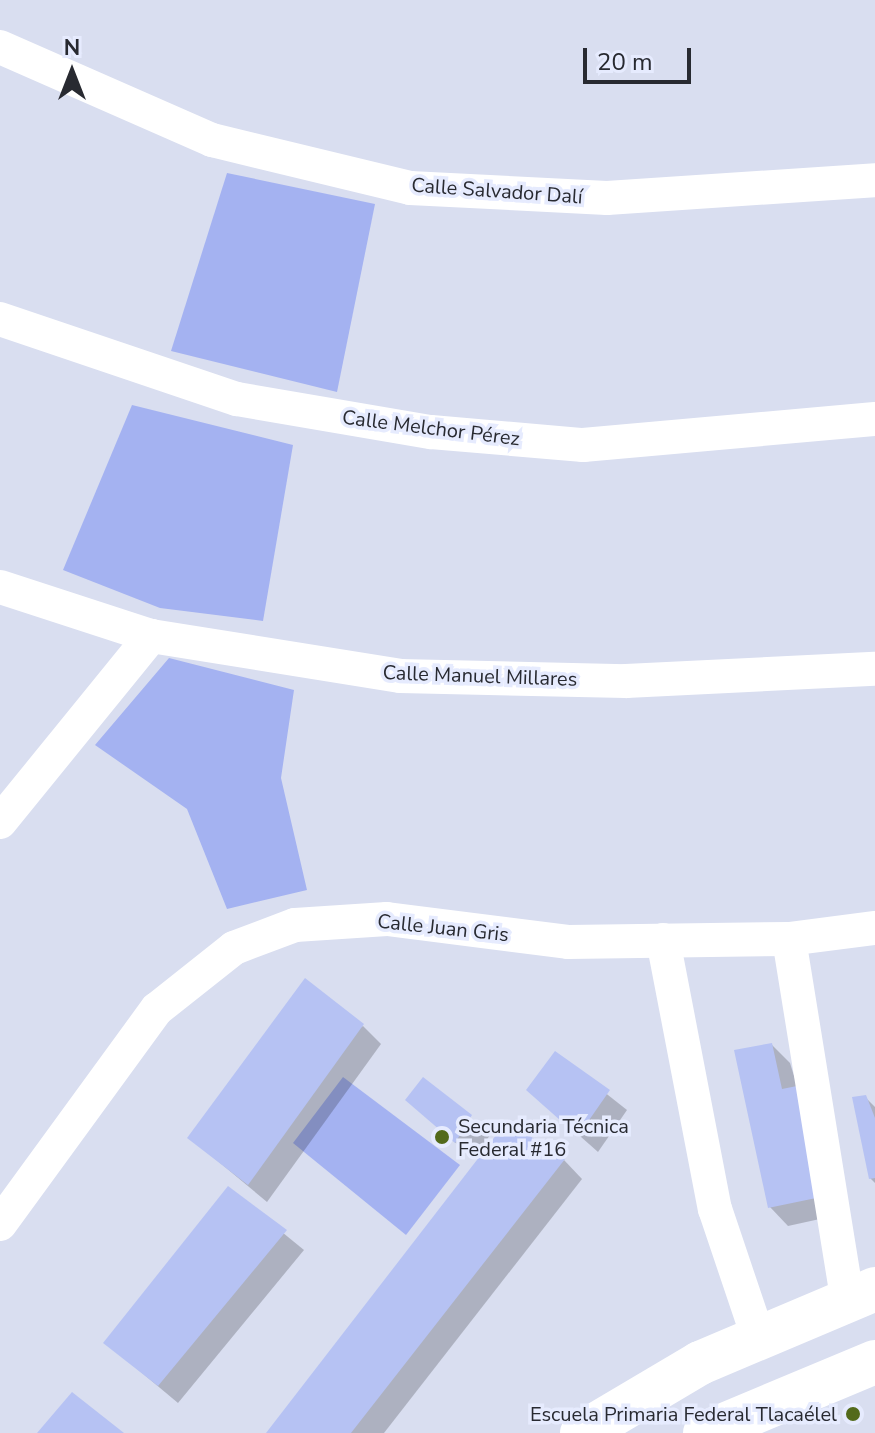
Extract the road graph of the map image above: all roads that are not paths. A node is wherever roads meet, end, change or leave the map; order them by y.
1 (0, 47) edge
2 (875, 180) edge
3 (0, 319) edge
4 (875, 419) edge
5 (0, 587) edge
6 (151, 636) junction
7 (875, 669) edge
8 (0, 822) edge
9 (875, 928) edge
10 (789, 939) junction
11 (663, 940) junction
12 (0, 1224) edge
13 (861, 1294) edge
14 (758, 1337) junction
15 (875, 1362) edge
16 (582, 1433) edge
17 (705, 1433) edge

1 - 2 street, Calle Salvador Dalí
3 - 4 street, Calle Melchor Pérez
5 - 6 street, Calle Manuel Millares
6 - 7 street, Calle Manuel Millares
6 - 8 street
9 - 10 street, Calle Juan Gris
10 - 11 street, Calle Juan Gris
10 - 13 street
11 - 12 street, Calle Juan Gris
11 - 14 street
13 - 14 main road
14 - 16 main road
15 - 17 main road

